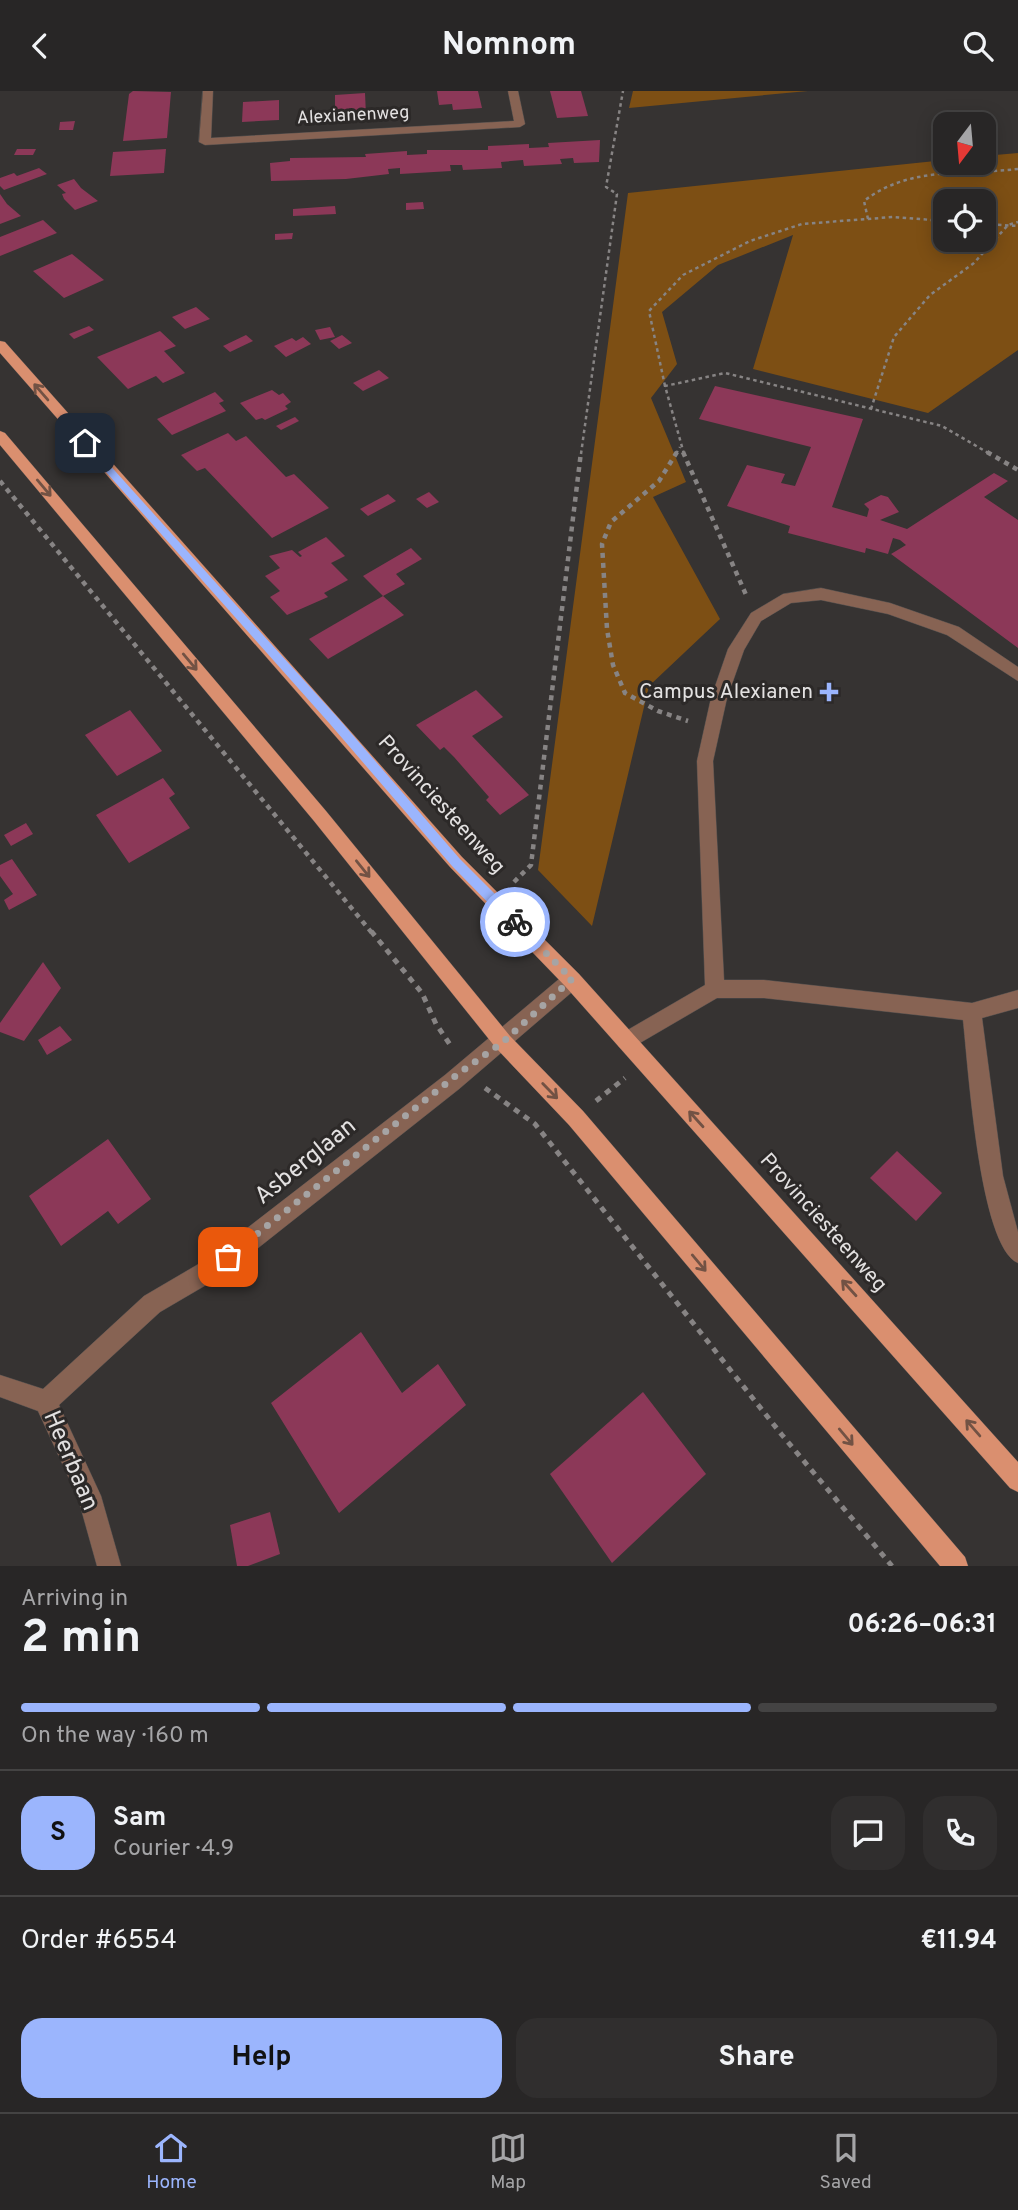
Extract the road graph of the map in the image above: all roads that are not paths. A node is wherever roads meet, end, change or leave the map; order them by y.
1 (208, 91) edge
2 (513, 91) edge
3 (0, 345) edge
4 (0, 436) edge
5 (1018, 675) edge
6 (572, 979) junction
7 (715, 989) junction
8 (1018, 999) edge
9 (972, 1012) junction
10 (626, 1041) junction
11 (503, 1042) junction
12 (1018, 1252) edge
13 (0, 1386) edge
14 (46, 1402) junction
15 (1018, 1480) edge
16 (109, 1566) edge
17 (956, 1566) edge

1 - 2 street, Alexianenweg
6 -> 3 main road, Provinciesteenweg
4 -> 11 main road
5 - 7 street
6 - 10 main road, Provinciesteenweg
6 - 11 street, Asberglaan
7 - 9 street
7 - 10 street
8 - 9 street
9 - 12 street
15 -> 10 main road, Provinciesteenweg
11 - 14 street, Asberglaan
11 -> 17 main road
13 - 14 street, Heerbaan
14 - 16 street, Heerbaan

